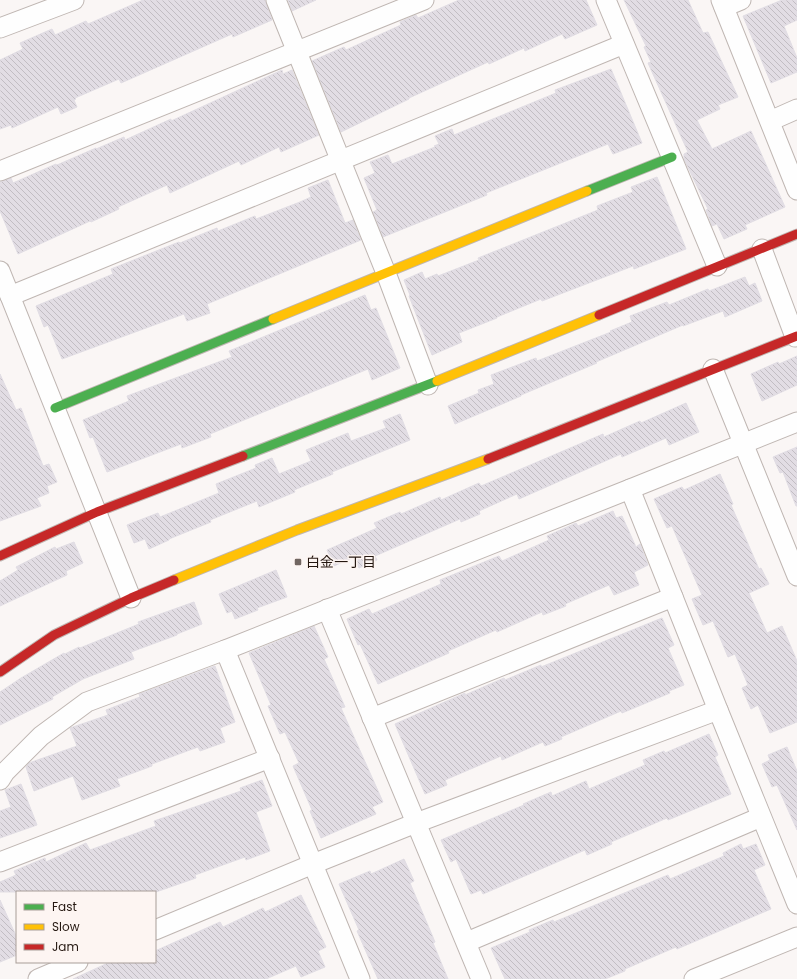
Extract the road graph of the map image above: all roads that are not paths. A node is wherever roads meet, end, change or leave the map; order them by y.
1 (74, 0) edge
2 (276, 0) edge
3 (424, 0) edge
4 (606, 0) edge
5 (741, 0) edge
6 (722, 4) edge
7 (0, 28) edge
8 (624, 44) junction
9 (296, 52) junction
10 (797, 109) edge
11 (770, 121) junction
12 (672, 157) junction
13 (340, 160) junction
14 (0, 171) edge
15 (797, 190) edge
16 (797, 234) edge
17 (762, 249) junction
18 (717, 266) junction
19 (0, 271) edge
20 (386, 273) junction
21 (10, 296) junction
22 (796, 336) edge
23 (713, 368) junction
24 (428, 385) junction
25 (55, 408) junction
26 (797, 422) edge
27 (743, 443) junction
28 (630, 489) junction
29 (97, 512) junction
30 (793, 553) edge
31 (0, 556) edge
32 (797, 576) edge
33 (673, 597) junction
34 (131, 598) junction
35 (327, 609) junction
36 (225, 650) junction
37 (0, 672) edge
38 (718, 710) junction
39 (372, 718) junction
40 (270, 758) junction
41 (0, 780) edge
42 (761, 817) junction
43 (416, 823) junction
44 (0, 862) edge
45 (313, 864) junction
46 (797, 904) edge
47 (156, 930) edge
48 (797, 937) edge
49 (467, 942) junction
50 (76, 963) edge
51 (38, 979) edge
52 (360, 979) edge
53 (481, 979) edge
54 (694, 979) edge

1 - 7 street
2 - 9 street
3 - 9 street
4 - 8 street
5 - 6 street
6 - 11 street
8 - 12 street
8 - 13 street
9 - 13 street
9 - 14 street
10 - 11 street
11 - 15 street
12 - 18 street
12 - 20 street
13 - 20 street
13 - 21 street
16 - 17 street
17 - 18 street
17 - 22 street
18 - 24 street
19 - 21 street
20 - 24 street
20 - 25 street
21 - 25 street
22 - 23 street
23 - 27 street
23 - 34 street
24 - 29 street
25 - 29 street
26 - 27 street
27 - 28 street
27 - 30 street
28 - 33 street
28 - 35 street
29 - 31 street
29 - 34 street
30 - 32 street
33 - 38 street
33 - 39 street
34 - 37 street
35 - 36 street
35 - 39 street
36 - 40 street
36 - 41 street
38 - 42 street
38 - 43 street
39 - 43 street
40 - 44 street
40 - 45 street
42 - 46 street
42 - 49 street
43 - 45 street
43 - 49 street
45 - 47 street
45 - 52 street
48 - 54 street
49 - 53 street
50 - 51 street

